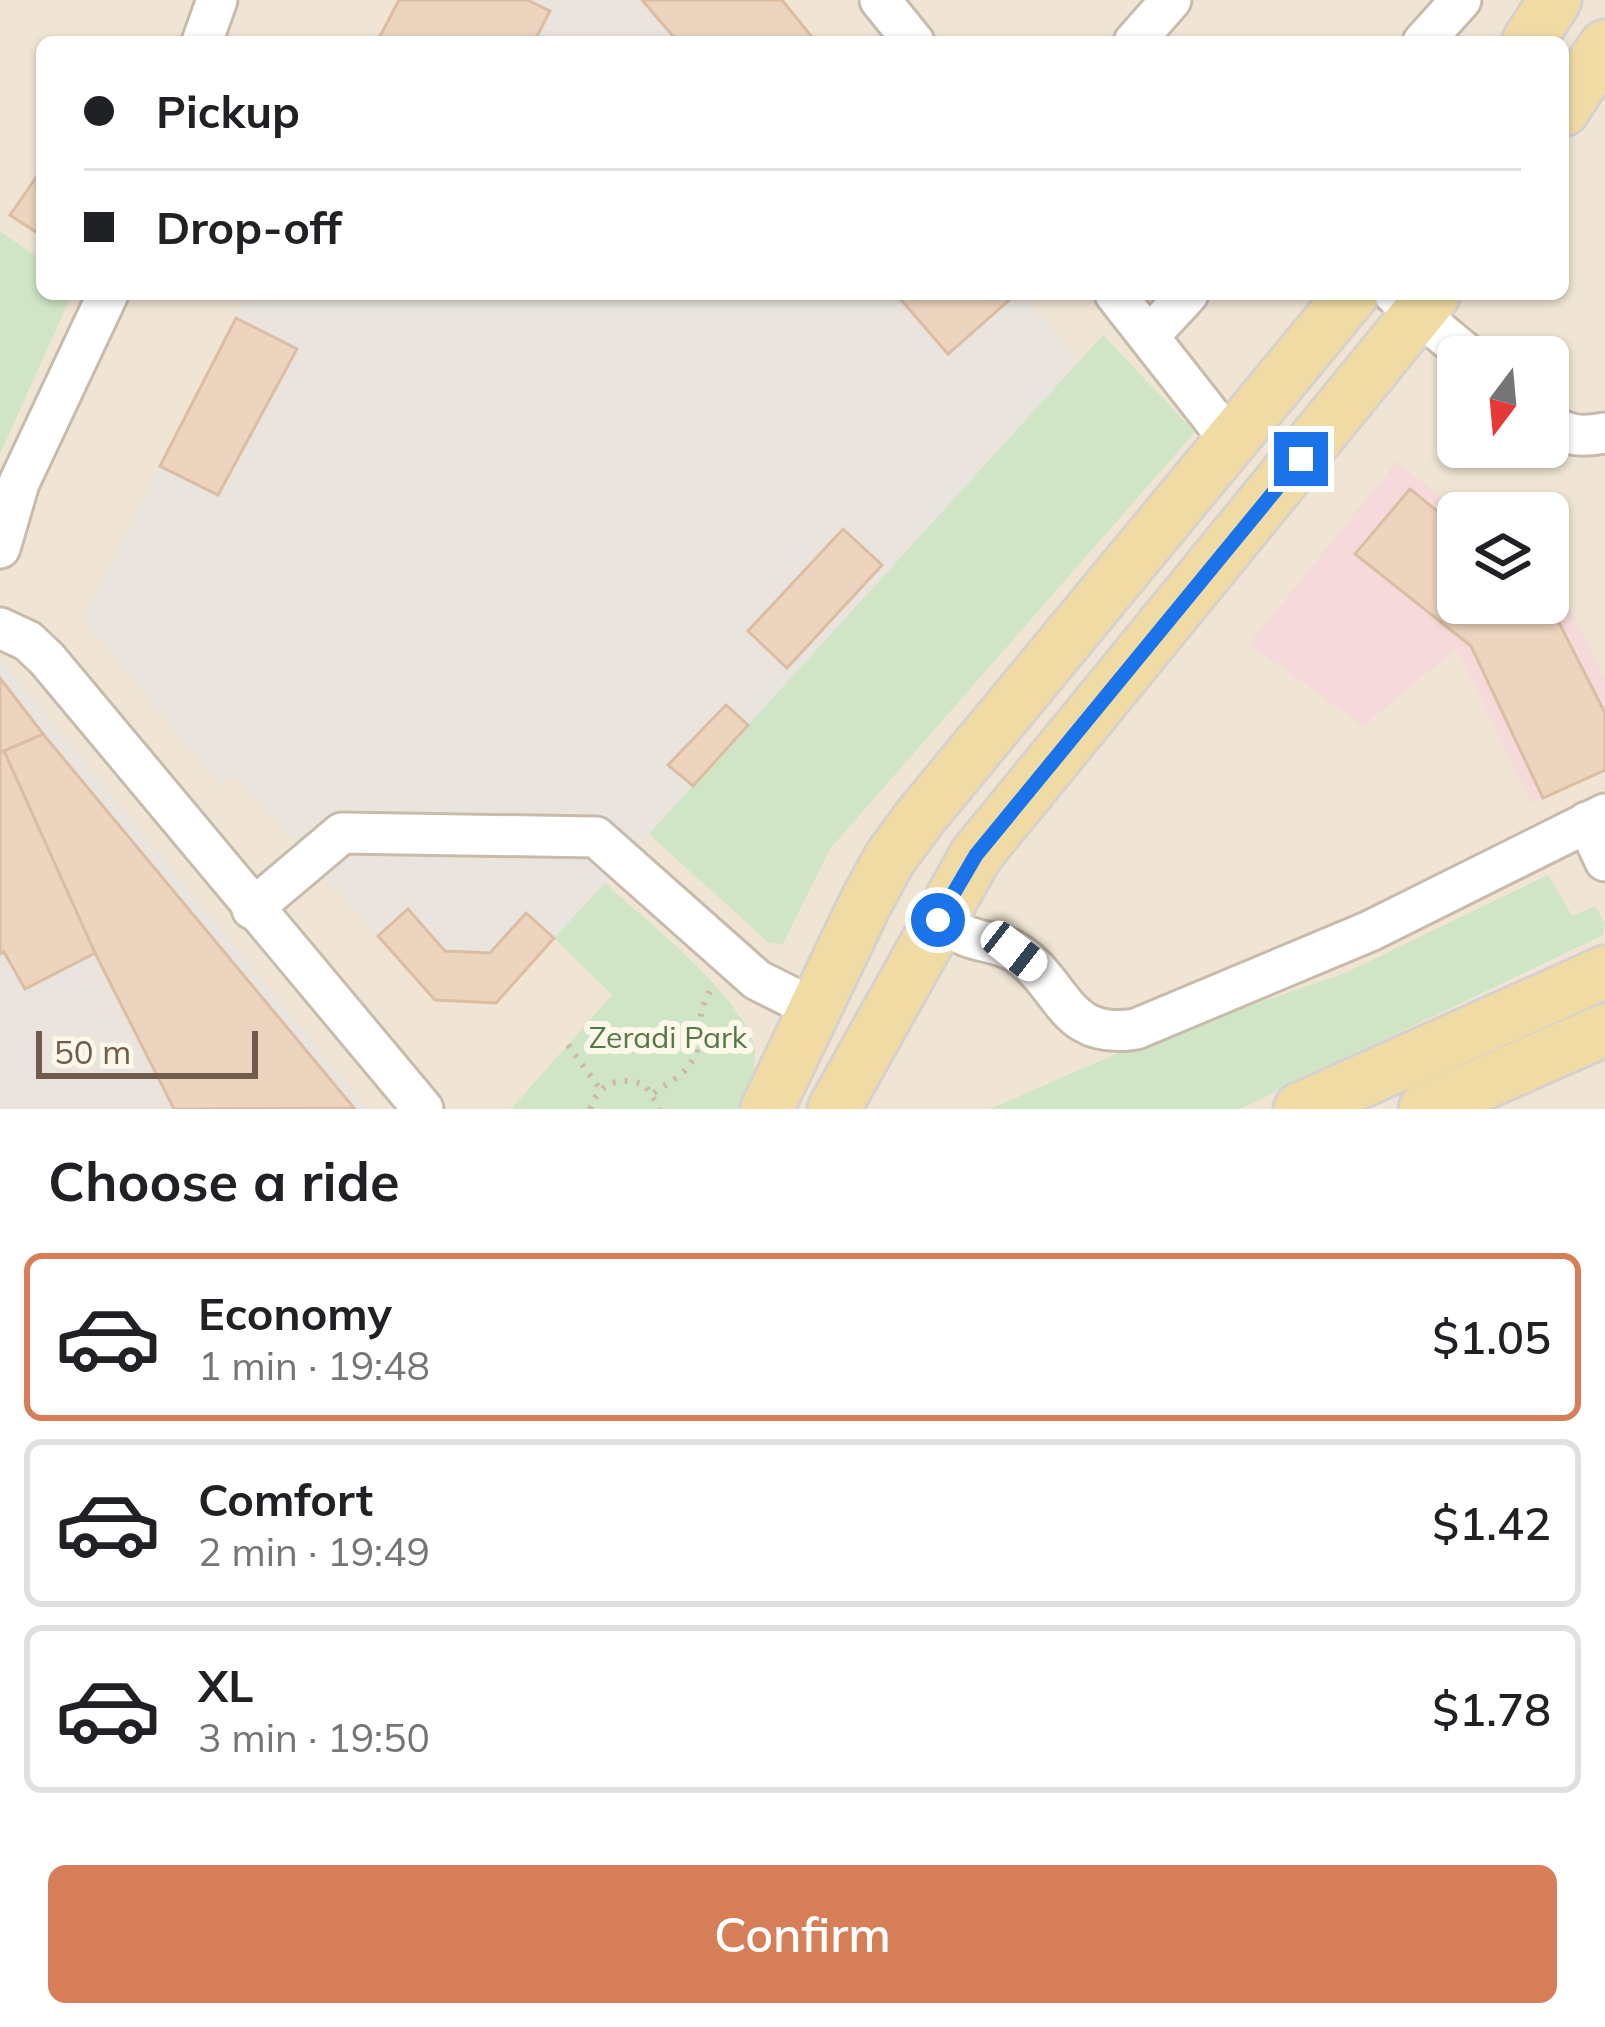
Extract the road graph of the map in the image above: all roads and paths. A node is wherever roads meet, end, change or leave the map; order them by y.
1 (217, 0) edge
2 (880, 0) edge
3 (1171, 0) edge
4 (1461, 0) edge
5 (1555, 0) edge
6 (204, 36) edge
7 (909, 36) edge
8 (1139, 36) edge
9 (1428, 36) edge
10 (1532, 36) edge
11 (1605, 46) edge
12 (1569, 101) edge
13 (105, 300) edge
14 (1120, 300) edge
15 (1183, 300) edge
16 (1347, 300) edge
17 (1416, 301) edge
18 (1149, 336) junction
19 (1450, 336) edge
20 (1605, 433) edge
21 (1569, 434) edge
22 (1232, 442) junction
23 (0, 548) edge
24 (0, 628) edge
25 (1596, 818) edge
26 (1605, 860) edge
27 (253, 909) junction
28 (938, 920) junction
29 (1605, 972) edge
30 (714, 986) dead end
31 (815, 1009) junction
32 (1605, 1030) edge
33 (568, 1045) dead end
34 (601, 1089) junction
35 (654, 1093) junction
36 (775, 1095) edge
37 (423, 1109) edge
38 (590, 1109) edge
39 (660, 1109) edge
40 (834, 1109) edge
41 (1300, 1109) edge
42 (1424, 1109) edge

1 - 6 street
2 - 7 street
3 - 8 street
4 - 9 street
5 - 10 main road
11 - 12 main road
13 - 23 street
14 - 18 street
15 - 18 street
16 - 22 main road
17 - 19 street
17 - 28 main road
18 - 22 street
20 - 21 street
22 - 31 main road
24 - 27 street
25 - 26 street
25 - 28 street
27 - 31 street
27 - 37 street
28 - 40 main road
29 - 41 main road
30 - 35 path
31 - 36 main road
32 - 42 main road
33 - 34 path
34 - 35 path
34 - 38 path
35 - 39 path
36 - 40 main road

